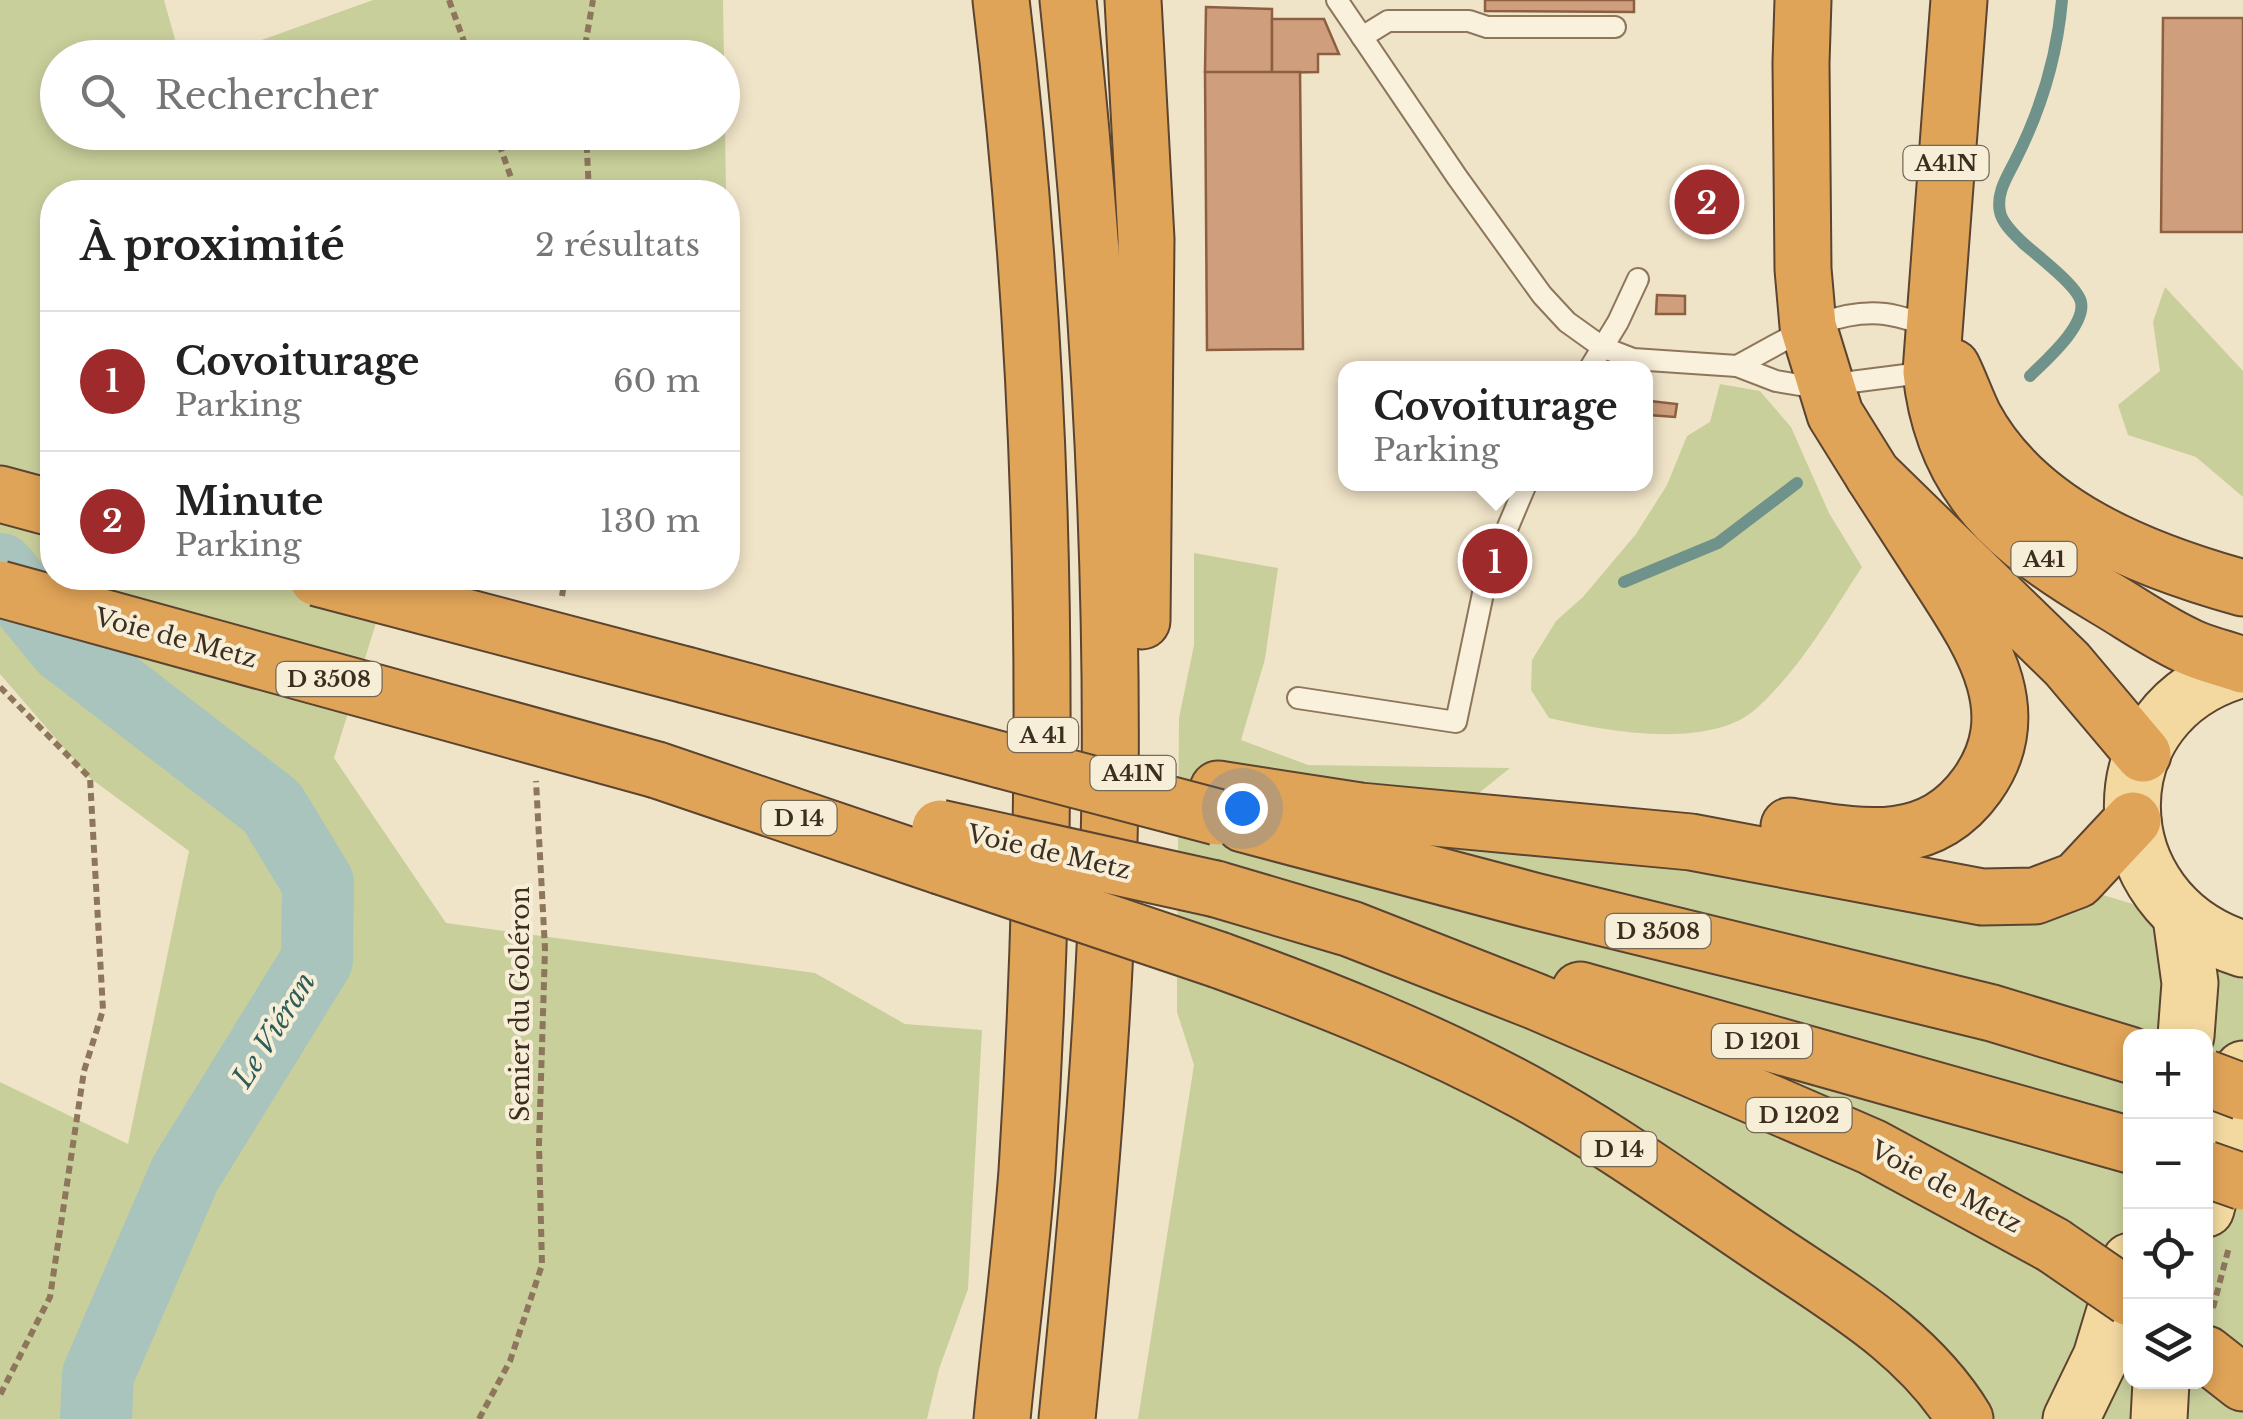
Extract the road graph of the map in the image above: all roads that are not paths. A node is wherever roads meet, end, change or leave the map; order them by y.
1 (1068, 0) edge
2 (1133, 0) edge
3 (1337, 0) edge
4 (1774, 0) edge
5 (1804, 0) edge
6 (1826, 0) edge
7 (1959, 0) edge
8 (1000, 17) edge
9 (1615, 27) dead end
10 (1362, 36) junction
11 (1800, 63) junction
12 (1638, 279) dead end
13 (1559, 280) dead end
14 (1542, 295) junction
15 (1808, 326) junction
16 (1602, 347) junction
17 (1932, 349) junction
18 (1594, 361) edge
19 (1642, 361) edge
20 (1653, 362) edge
21 (1737, 366) junction
22 (1825, 386) junction
23 (1872, 475) junction
24 (1523, 491) edge
25 (0, 494) edge
26 (40, 505) edge
27 (2243, 588) edge
28 (0, 590) edge
29 (363, 590) edge
30 (2243, 667) edge
31 (1298, 698) dead end
32 (2143, 754) junction
33 (1218, 804) junction
34 (1448, 819) junction
35 (2132, 820) junction
36 (940, 847) junction
37 (2181, 917) junction
38 (1352, 929) junction
39 (2243, 949) edge
40 (2187, 1029) edge
41 (2114, 1050) edge
42 (2243, 1069) edge
43 (2213, 1081) edge
44 (2243, 1092) edge
45 (1096, 1127) junction
46 (2123, 1143) edge
47 (2213, 1171) edge
48 (2243, 1182) edge
49 (2218, 1223) edge
50 (2123, 1285) edge
51 (2123, 1293) edge
52 (2213, 1344) edge
53 (2243, 1383) edge
54 (2161, 1389) edge
55 (1002, 1419) edge
56 (1068, 1419) edge
57 (1965, 1419) edge
58 (2071, 1419) edge
59 (2159, 1419) edge

1 - 45 highway, A 41
2 - 45 highway, A41N
3 - 10 lane
4 - 11 highway
5 - 11 highway
6 - 11 highway
7 - 17 highway, A41N
8 - 55 highway, A 41
9 - 10 lane
10 - 14 lane
11 - 15 highway
12 - 16 lane
13 - 14 lane
14 - 16 lane
15 - 17 lane
15 - 21 lane
15 - 22 highway
16 - 18 lane
16 - 19 lane
17 - 22 lane
17 - 27 highway
17 - 30 highway, A41
20 - 21 lane
21 - 22 lane
22 - 23 highway
23 - 32 highway
23 - 34 highway
24 - 31 lane
25 - 26 highway
28 - 36 highway, Voie de Metz / D 3508, bridge
29 - 33 highway, D 3508, bridge
30 - 32 main road
32 - 35 main road
33 - 34 highway
33 - 41 highway, D 3508
34 - 35 highway
35 - 37 main road
36 - 38 highway, Voie de Metz / D 3508, bridge
36 - 57 highway, D 14, bridge
37 - 39 main road
37 - 40 main road
38 - 46 highway, D 1201
38 - 51 highway, Voie de Metz / D 1202, bridge
42 - 49 main road
43 - 44 highway, bridge
45 - 56 highway, A 41
47 - 48 highway, bridge
50 - 58 main road
52 - 53 highway
54 - 59 main road

